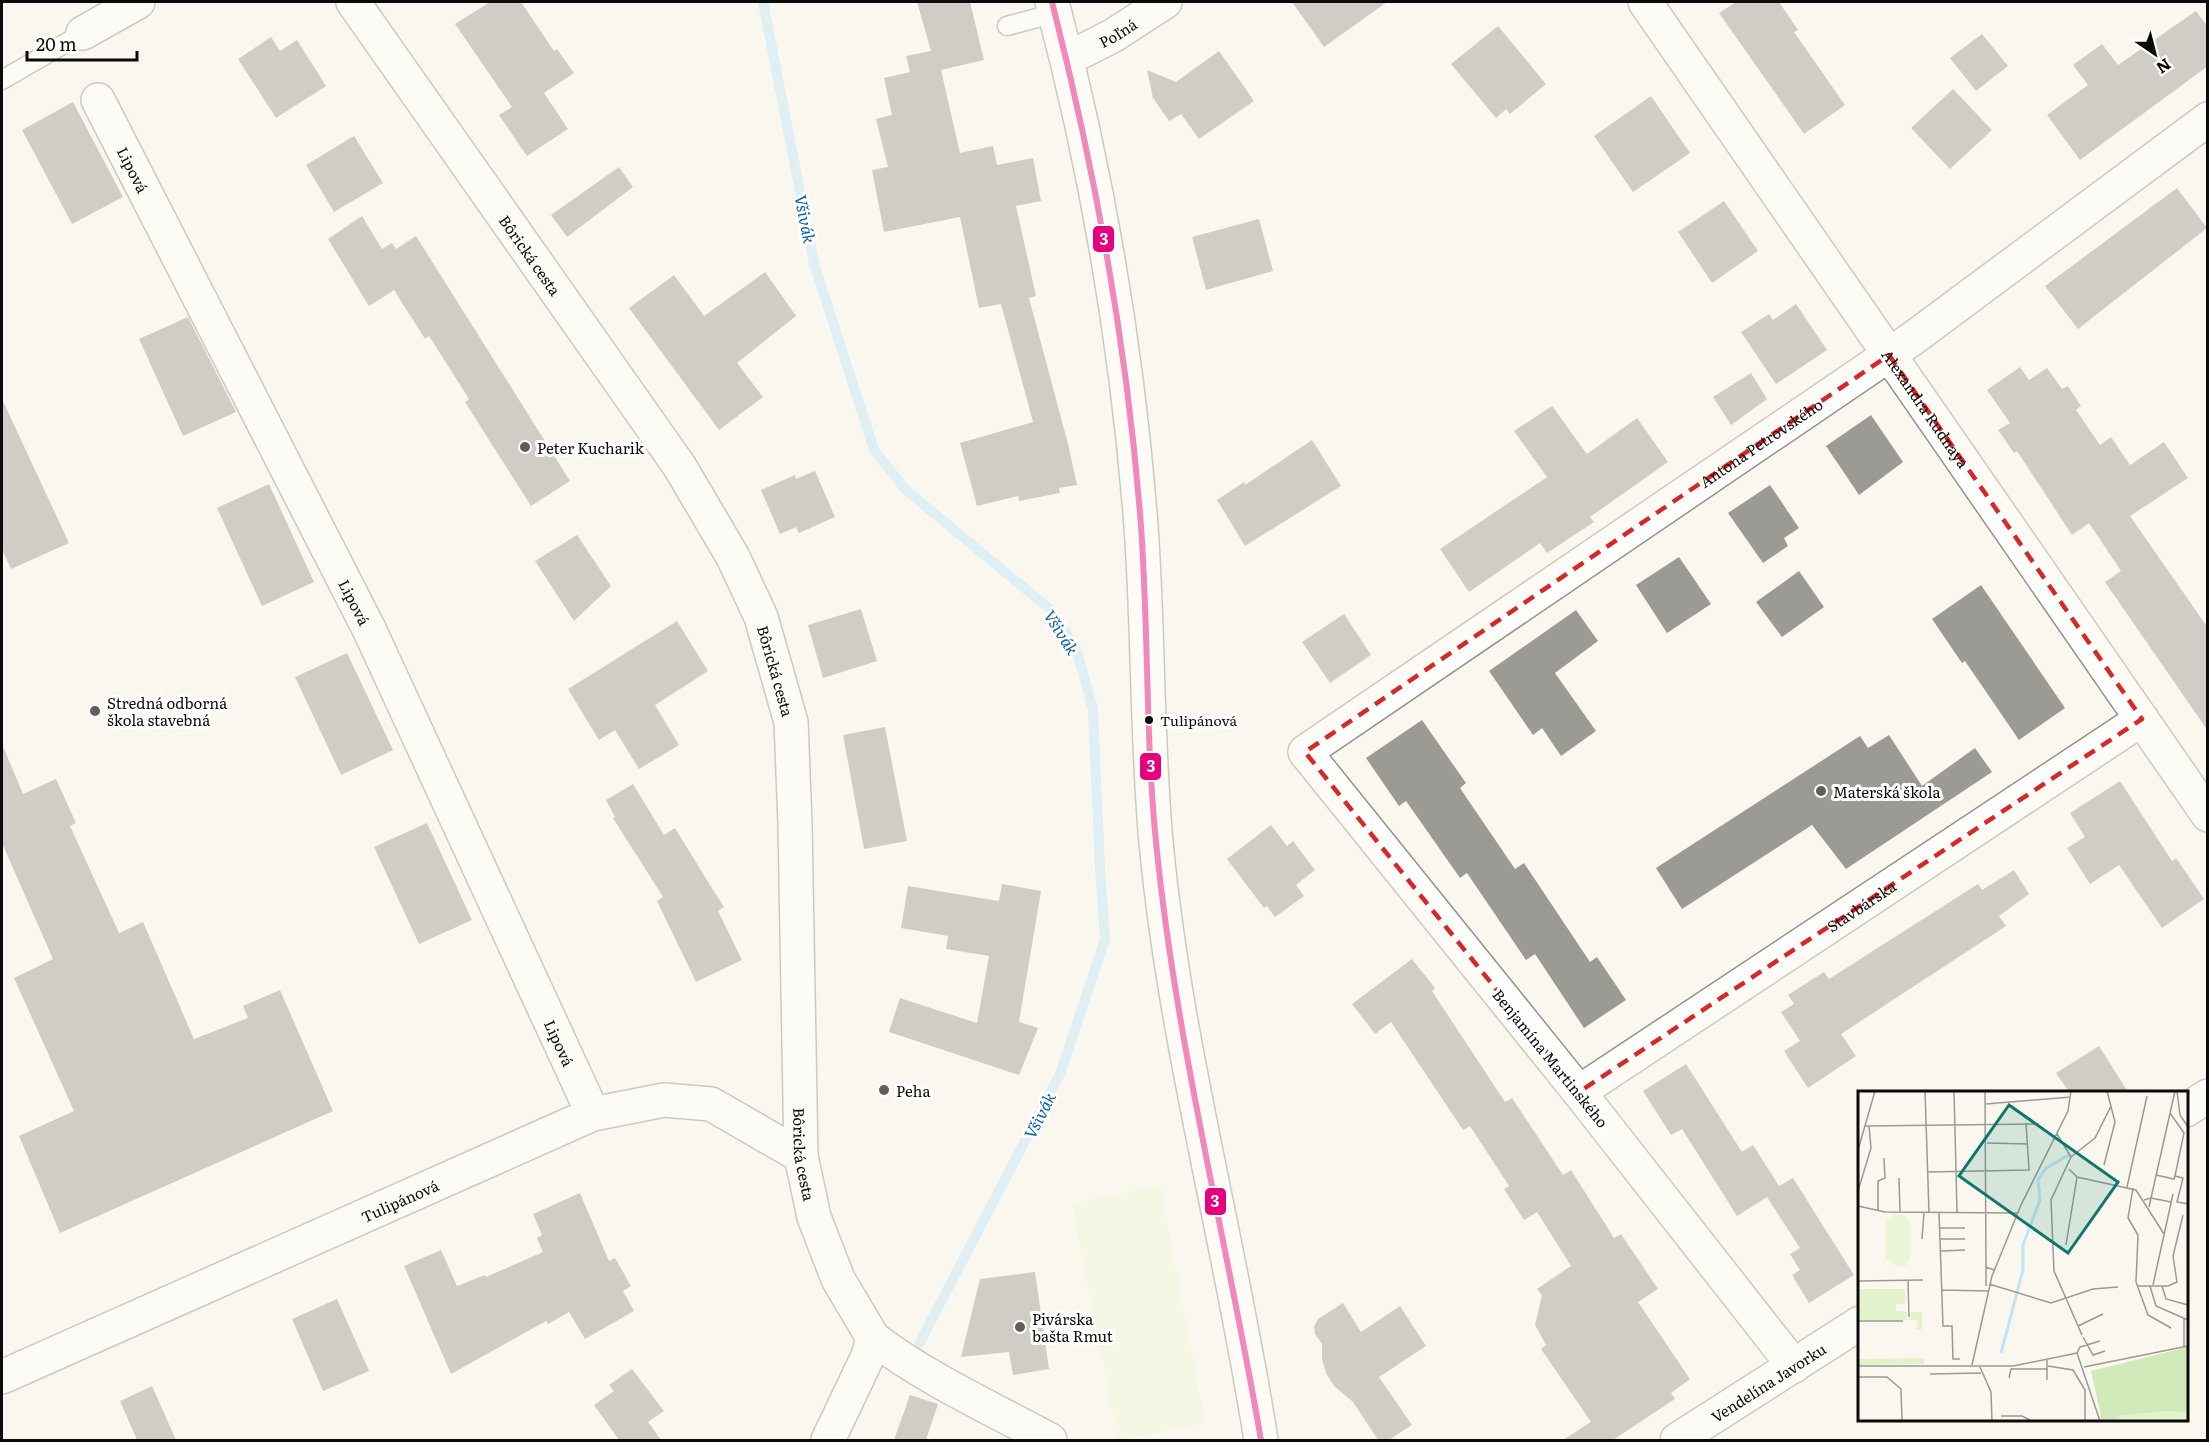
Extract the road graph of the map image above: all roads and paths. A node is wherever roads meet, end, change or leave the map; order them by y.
1 (138, 2) edge
2 (353, 2) edge
3 (1166, 2) edge
4 (1646, 2) edge
5 (1053, 7) edge
6 (1007, 26) dead end
7 (83, 33) joint
8 (1067, 59) junction
9 (2, 80) edge
10 (98, 100) dead end
11 (2208, 119) edge
12 (1889, 355) junction
13 (2142, 719) junction
14 (1305, 752) joint
15 (2208, 815) edge
16 (1579, 1092) junction
17 (2208, 1096) edge
18 (2188, 1109) edge
19 (593, 1114) junction
20 (801, 1156) junction
21 (1858, 1324) edge
22 (883, 1346) junction
23 (1794, 1365) junction
24 (2, 1377) edge
25 (828, 1440) edge
26 (1050, 1440) edge
27 (1261, 1440) edge
28 (1677, 1440) edge

1 - 7 street
2 - 20 street, Bôrická cesta
3 - 8 street, Poľná
4 - 12 street, Alexandra Rudnaya
5 - 6 lane
5 - 8 street
7 - 9 lane
8 - 27 street
10 - 19 street, Lipová
11 - 12 street, Antona Petrovského
12 - 13 street, Alexandra Rudnaya
12 - 14 street, Antona Petrovského
13 - 15 street, Alexandra Rudnaya
13 - 16 street, Stavbárska
14 - 16 street, Benjamína Martinského
16 - 23 street, Benjamína Martinského
17 - 18 street
19 - 20 street, Tulipánová
19 - 24 street, Tulipánová
20 - 22 street, Bôrická cesta
21 - 23 street, Vendelína Javorku
22 - 25 street
22 - 26 street
23 - 28 street, Vendelína Javorku

